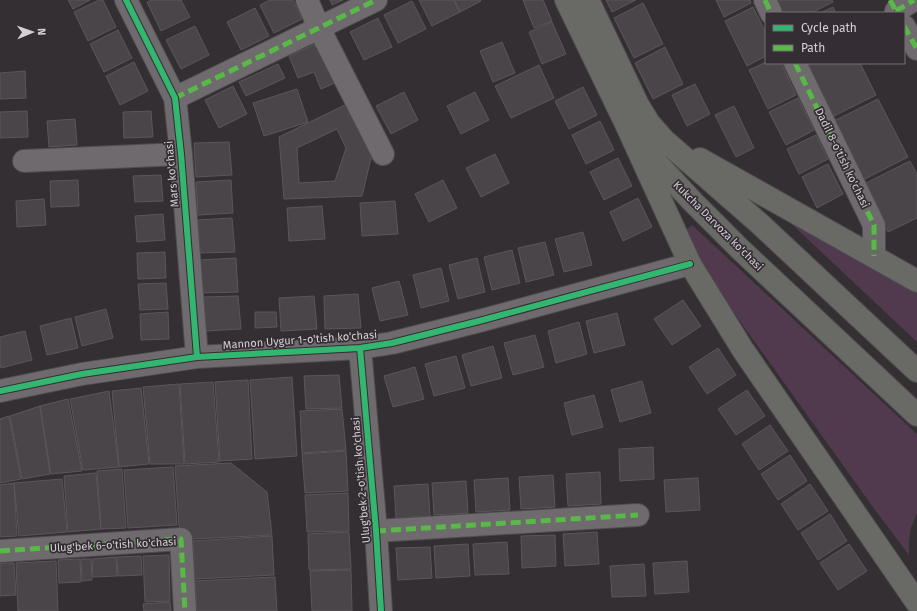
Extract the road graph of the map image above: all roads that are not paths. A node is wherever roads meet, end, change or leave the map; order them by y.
1 (126, 0) edge
2 (307, 0) edge
3 (376, 0) edge
4 (566, 0) edge
5 (588, 0) edge
6 (765, 0) edge
7 (914, 0) edge
8 (771, 12) edge
9 (897, 12) edge
10 (905, 27) edge
11 (319, 28) junction
12 (917, 49) edge
13 (796, 64) edge
14 (174, 98) junction
15 (625, 122) junction
16 (664, 140) junction
17 (181, 154) junction
18 (383, 154) dead end
19 (24, 161) dead end
20 (874, 256) junction
21 (690, 264) junction
22 (917, 281) edge
23 (360, 348) junction
24 (197, 357) junction
25 (917, 372) edge
26 (0, 391) edge
27 (917, 415) edge
28 (638, 515) dead end
29 (376, 531) junction
30 (0, 551) edge
31 (917, 603) edge
32 (185, 611) edge
33 (381, 611) edge

1 - 14 street, Mars ko'chasi
2 - 11 street
3 - 11 street
4 - 15 main road, Kukcha Darvoza ko'chasi
5 - 16 main road
6 - 8 street
7 - 9 street
10 - 12 street
11 - 14 street
11 - 18 street
13 - 20 street, Dadil 8-o'tish ko'chasi
14 - 17 street, Mars ko'chasi
15 - 21 main road
15 - 27 main road, Kukcha Darvoza ko'chasi
16 - 20 main road
16 - 25 main road
17 - 19 street
17 - 24 street, Mars ko'chasi
20 - 22 main road
21 - 23 street, Mannon Uygur 1-o'tish ko'chasi
21 - 31 main road
23 - 24 street, Mannon Uygur 1-o'tish ko'chasi
23 - 29 street, Ulug'bek 2-o'tish ko'chasi
24 - 26 street, Mannon Uygur 1-o'tish ko'chasi
28 - 29 street
29 - 33 street, Ulug'bek 2-o'tish ko'chasi
30 - 32 street, Ulug'bek 6-o'tish ko'chasi

